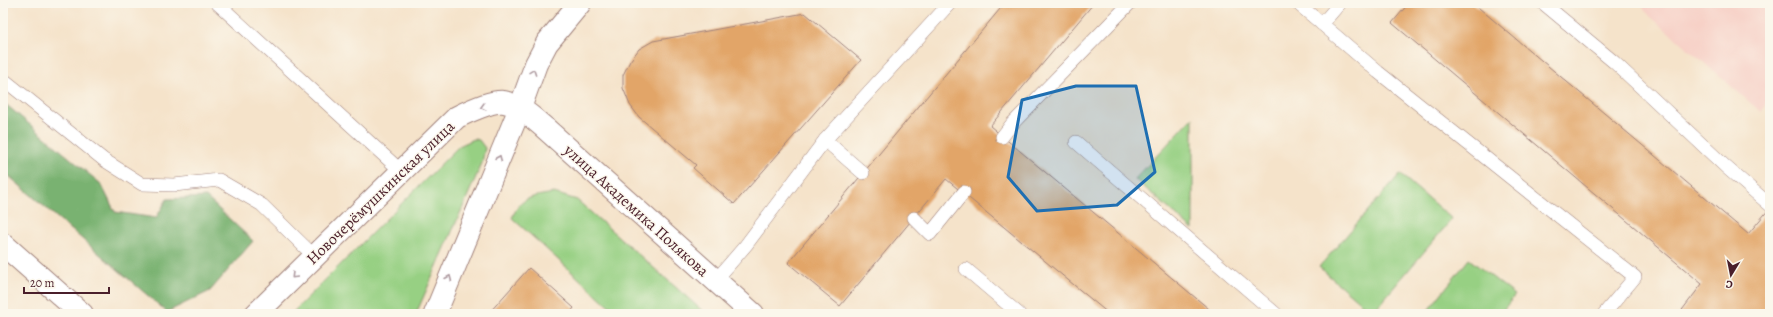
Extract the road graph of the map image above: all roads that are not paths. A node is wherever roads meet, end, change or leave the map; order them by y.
1 (217, 3) edge
2 (580, 3) edge
3 (950, 3) edge
4 (1130, 3) edge
5 (1297, 3) edge
6 (1340, 3) edge
7 (1544, 3) edge
8 (1322, 24) junction
9 (3, 79) edge
10 (520, 108) junction
11 (1002, 136) dead end
12 (825, 140) junction
13 (1076, 142) dead end
14 (401, 171) junction
15 (863, 173) dead end
16 (964, 192) dead end
17 (1770, 205) edge
18 (914, 218) dead end
19 (3, 244) edge
20 (314, 256) junction
21 (966, 269) dead end
22 (715, 281) junction
23 (82, 314) edge
24 (256, 314) edge
25 (434, 314) edge
26 (753, 314) edge
27 (1019, 314) edge
28 (1276, 314) edge
29 (1604, 314) edge

1 - 14 lane
10 -> 2 street
3 - 12 lane
4 - 11 lane
5 - 8 lane
6 - 8 lane
7 - 17 lane
8 - 29 lane
9 - 20 lane
10 -> 14 street, Новочерёмушкинская улица
10 - 22 street, улица Академика Полякова
25 -> 10 street
12 - 15 lane
12 - 22 lane
13 - 28 lane
14 - 20 street, Новочерёмушкинская улица
16 - 18 lane
19 - 23 street
20 -> 24 street, Новочерёмушкинская улица
21 - 27 lane
22 - 26 street, улица Академика Полякова

